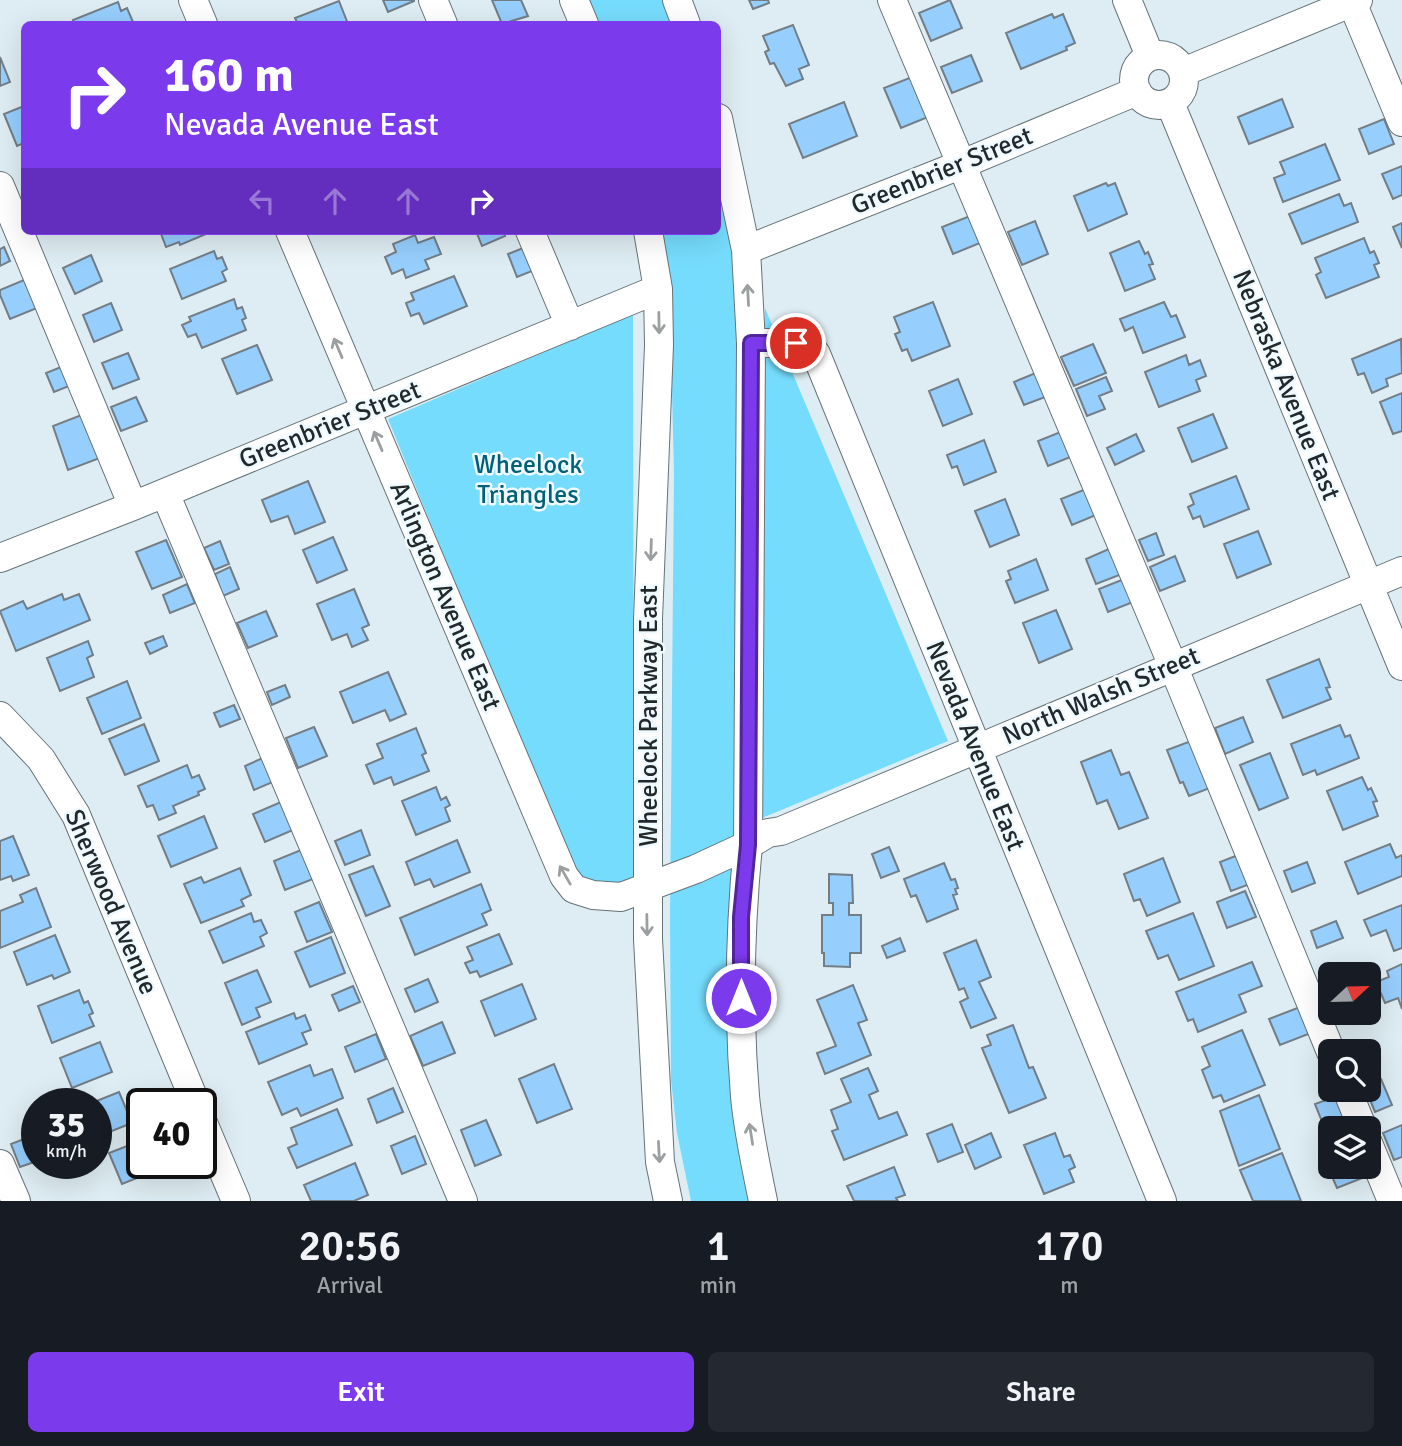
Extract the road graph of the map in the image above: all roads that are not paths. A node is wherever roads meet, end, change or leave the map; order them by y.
1 (193, 0) edge
2 (433, 0) edge
3 (574, 0) edge
4 (677, 0) edge
5 (892, 0) edge
6 (1127, 0) edge
7 (1354, 1) edge
8 (202, 21) edge
9 (442, 21) edge
10 (583, 21) edge
11 (684, 21) edge
12 (1150, 56) junction
13 (1183, 72) junction
14 (1137, 91) junction
15 (1170, 103) junction
16 (1402, 121) edge
17 (721, 131) edge
18 (960, 165) junction
19 (0, 186) edge
20 (292, 235) edge
21 (532, 235) edge
22 (649, 235) edge
23 (746, 250) junction
24 (658, 289) junction
25 (570, 326) junction
26 (751, 343) junction
27 (365, 410) junction
28 (165, 493) junction
29 (133, 506) junction
30 (0, 558) edge
31 (1402, 571) edge
32 (1369, 585) junction
33 (1173, 666) junction
34 (1402, 666) edge
35 (0, 716) edge
36 (975, 748) junction
37 (748, 845) junction
38 (647, 888) junction
39 (1326, 1039) edge
40 (188, 1088) edge
41 (217, 1156) edge
42 (0, 1164) edge
43 (1381, 1174) edge
44 (16, 1201) edge
45 (236, 1201) edge
46 (463, 1201) edge
47 (668, 1201) edge
48 (763, 1201) edge
49 (1162, 1201) edge
50 (1392, 1201) edge

1 - 8 street
2 - 9 street
3 - 10 street
4 - 11 street
5 - 18 street
6 - 12 street
7 - 13 street
7 - 16 street
12 - 13 street
12 - 14 street
13 - 15 street
14 - 15 street
14 - 18 street, Greenbrier Street
15 - 32 street, Nebraska Avenue East
17 - 23 street
18 - 23 street, Greenbrier Street
18 - 33 street
19 - 29 street
27 -> 20 street, Arlington Avenue East
21 - 25 street
22 - 24 street, Wheelock Parkway East
26 -> 23 street
24 - 25 street, Greenbrier Street
24 -> 38 street, Wheelock Parkway East
25 - 27 street, Greenbrier Street
26 - 36 street, Nevada Avenue East
26 - 37 street
27 - 28 street, Greenbrier Street
38 -> 27 street, Arlington Avenue East
28 - 29 street, Greenbrier Street
28 - 46 street
29 - 30 street, Greenbrier Street
31 - 32 street, North Walsh Street
32 - 33 street, North Walsh Street
32 - 34 street, Nebraska Avenue East
33 - 36 street, North Walsh Street
33 - 39 street
35 - 40 street, Sherwood Avenue
36 - 37 street, North Walsh Street
36 - 49 street, Nevada Avenue East
37 - 38 street, North Walsh Street
48 -> 37 street
38 -> 47 street, Wheelock Parkway East
41 - 45 street
42 - 44 street
43 - 50 street

